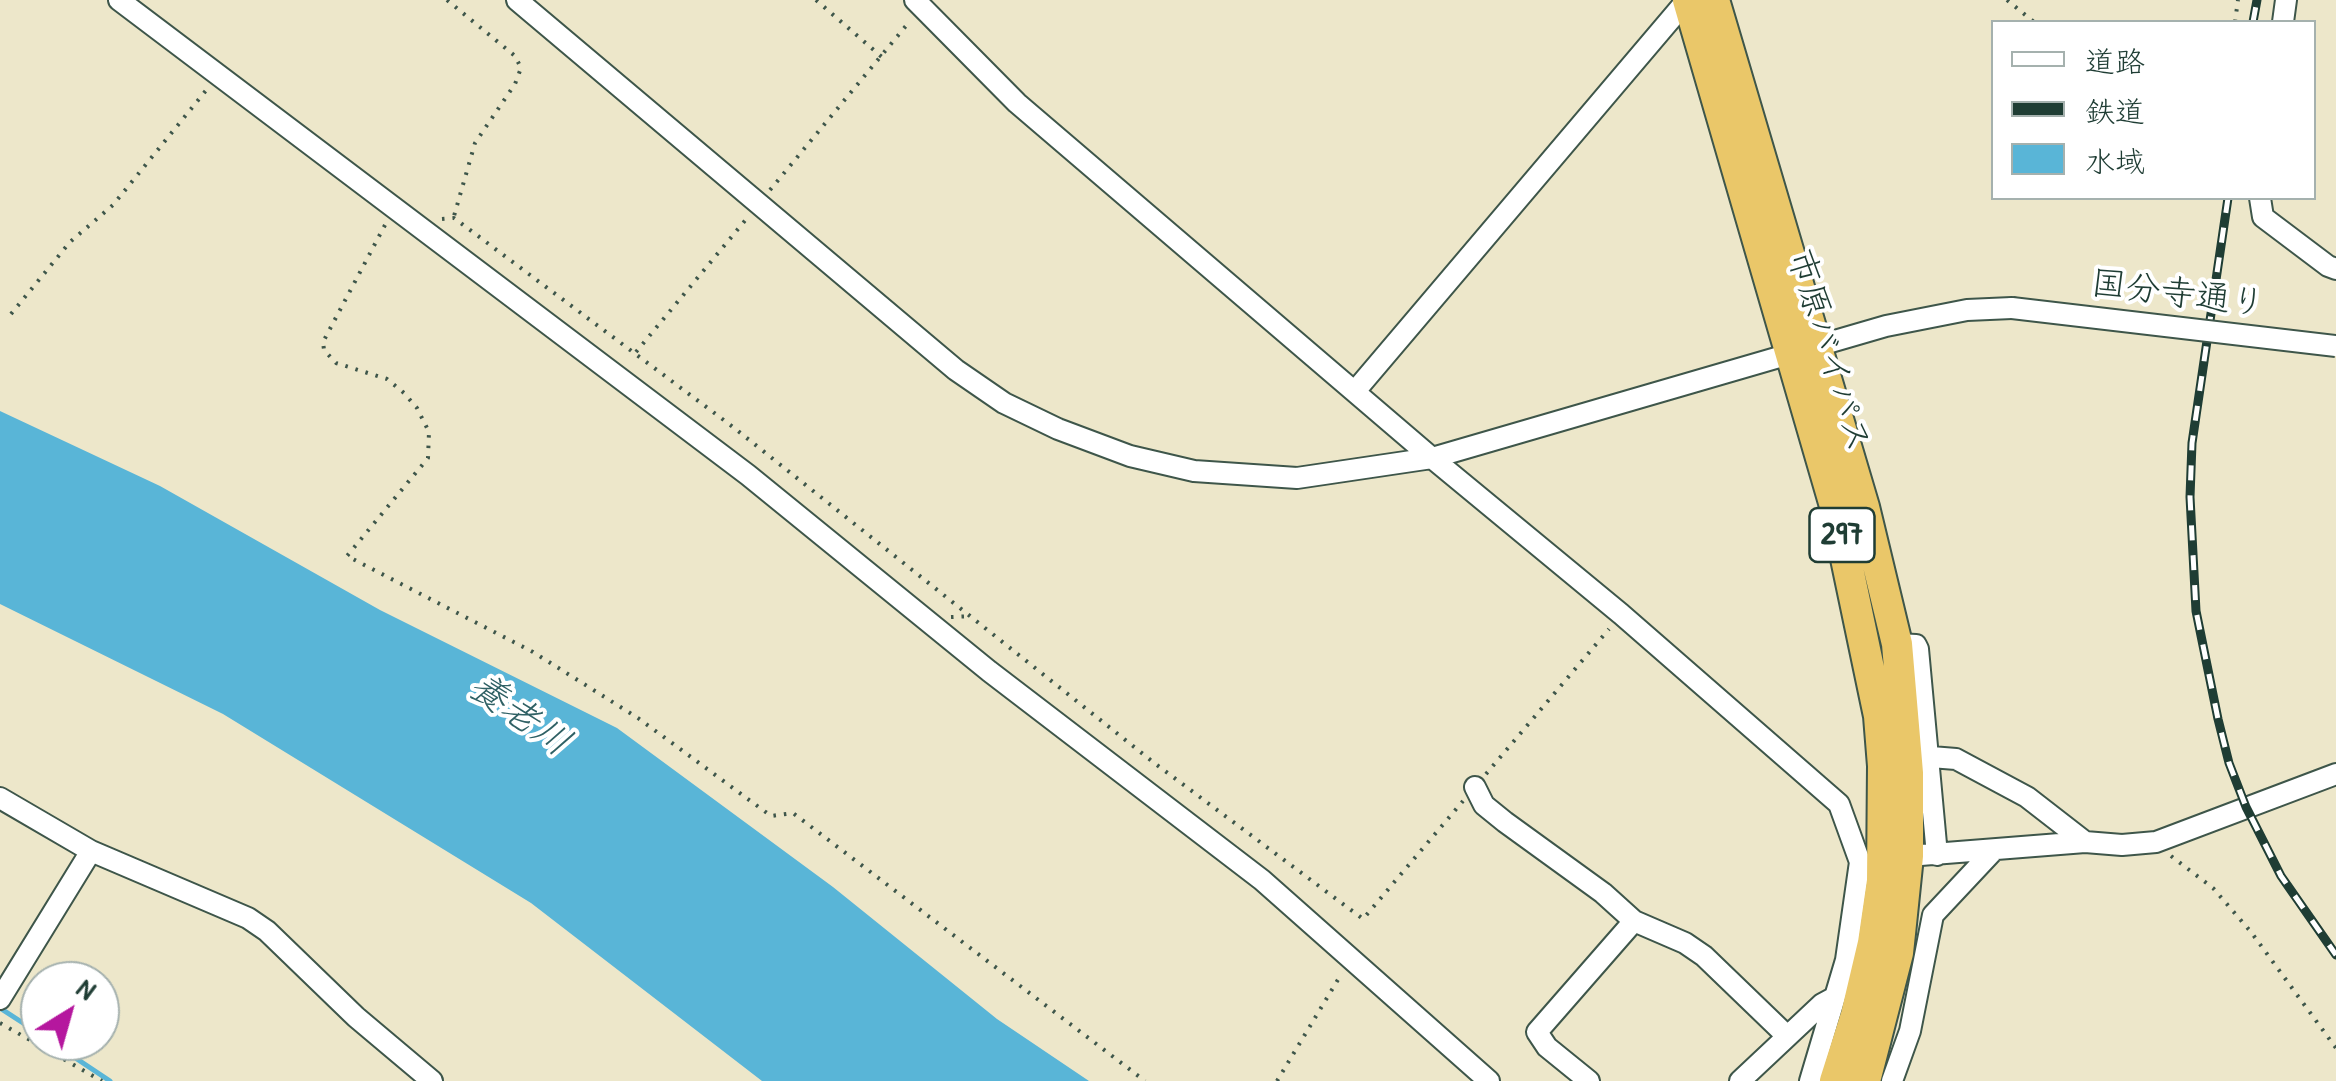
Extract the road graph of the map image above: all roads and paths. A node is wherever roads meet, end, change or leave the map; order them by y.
1 (118, 0) edge
2 (448, 0) edge
3 (517, 0) edge
4 (816, 0) edge
5 (1687, 0) edge
6 (1714, 0) edge
7 (2007, 0) edge
8 (918, 3) edge
9 (144, 8) edge
10 (2032, 20) edge
11 (883, 58) junction
12 (218, 77) junction
13 (2260, 200) edge
14 (758, 204) junction
15 (394, 208) junction
16 (454, 218) junction
17 (412, 221) junction
18 (2336, 268) edge
19 (10, 314) dead end
20 (2336, 346) edge
21 (1802, 348) junction
22 (635, 354) junction
23 (1356, 390) junction
24 (1432, 458) junction
25 (1621, 614) junction
26 (1897, 644) junction
27 (1930, 756) junction
28 (2336, 774) edge
29 (1475, 788) junction
30 (0, 798) edge
31 (2085, 842) junction
32 (2156, 842) junction
33 (1993, 851) junction
34 (91, 852) junction
35 (1923, 856) junction
36 (1634, 921) junction
37 (1352, 957) junction
38 (1835, 998) junction
39 (0, 999) edge
40 (0, 1023) edge
41 (1788, 1036) junction
42 (2336, 1048) edge
43 (102, 1081) edge
44 (432, 1081) edge
45 (1145, 1081) edge
46 (1277, 1081) edge
47 (1489, 1081) edge
48 (1589, 1081) edge
49 (1740, 1081) edge
50 (1810, 1081) edge
51 (1835, 1081) edge
52 (1865, 1081) edge
53 (1892, 1081) edge

1 - 9 street
2 - 16 path
3 - 14 street, 国分寺通り
4 - 11 path
5 - 21 highway, 市原バイパス / 297
5 - 23 street
6 - 21 highway, 市原バイパス / 297
7 - 10 path
8 - 11 path
8 - 23 street
9 - 12 street
11 - 14 path
12 - 15 street
12 - 19 path
13 - 18 street
14 - 22 path
14 - 24 street, 国分寺通り
15 - 17 street
15 - 45 path
16 - 17 path
16 - 22 path
17 - 37 street
20 - 21 street, 国分寺通り, bridge
21 - 24 street, 国分寺通り
21 - 26 highway, 市原バイパス / 297
21 - 51 highway, 市原バイパス / 297
22 - 29 path
23 - 24 street
24 - 25 street
25 - 29 path
25 - 38 street
26 - 27 street
26 - 35 highway, 市原バイパス / 297
27 - 31 street
27 - 35 street
28 - 32 street
29 - 36 street
30 - 34 street
31 - 32 street
31 - 33 street
32 - 42 path
33 - 35 street
33 - 53 street
34 - 39 street
34 - 44 street
35 - 52 highway, 市原バイパス / 297
36 - 41 street
36 - 48 street
37 - 46 path
37 - 47 street
38 - 41 street
38 - 50 street
40 - 43 path
41 - 49 street

